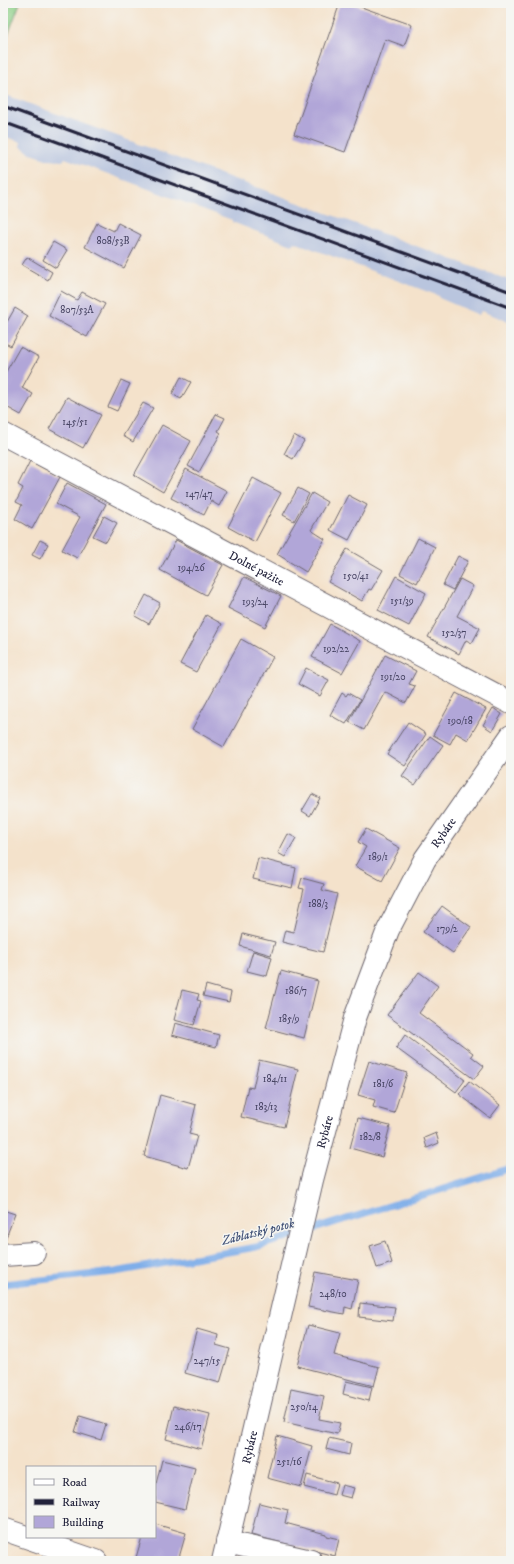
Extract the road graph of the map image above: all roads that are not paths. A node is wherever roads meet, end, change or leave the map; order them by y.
1 (3, 434) edge
2 (511, 703) edge
3 (511, 736) edge
4 (34, 1253) dead end
5 (3, 1255) edge
6 (3, 1529) edge
7 (26, 1537) edge
8 (29, 1538) edge
9 (225, 1551) edge
10 (96, 1561) edge
11 (311, 1561) edge

1 - 2 street, Dolné pažite
3 - 9 street, Rybáre
4 - 5 street
6 - 7 street
8 - 10 street
9 - 11 street

